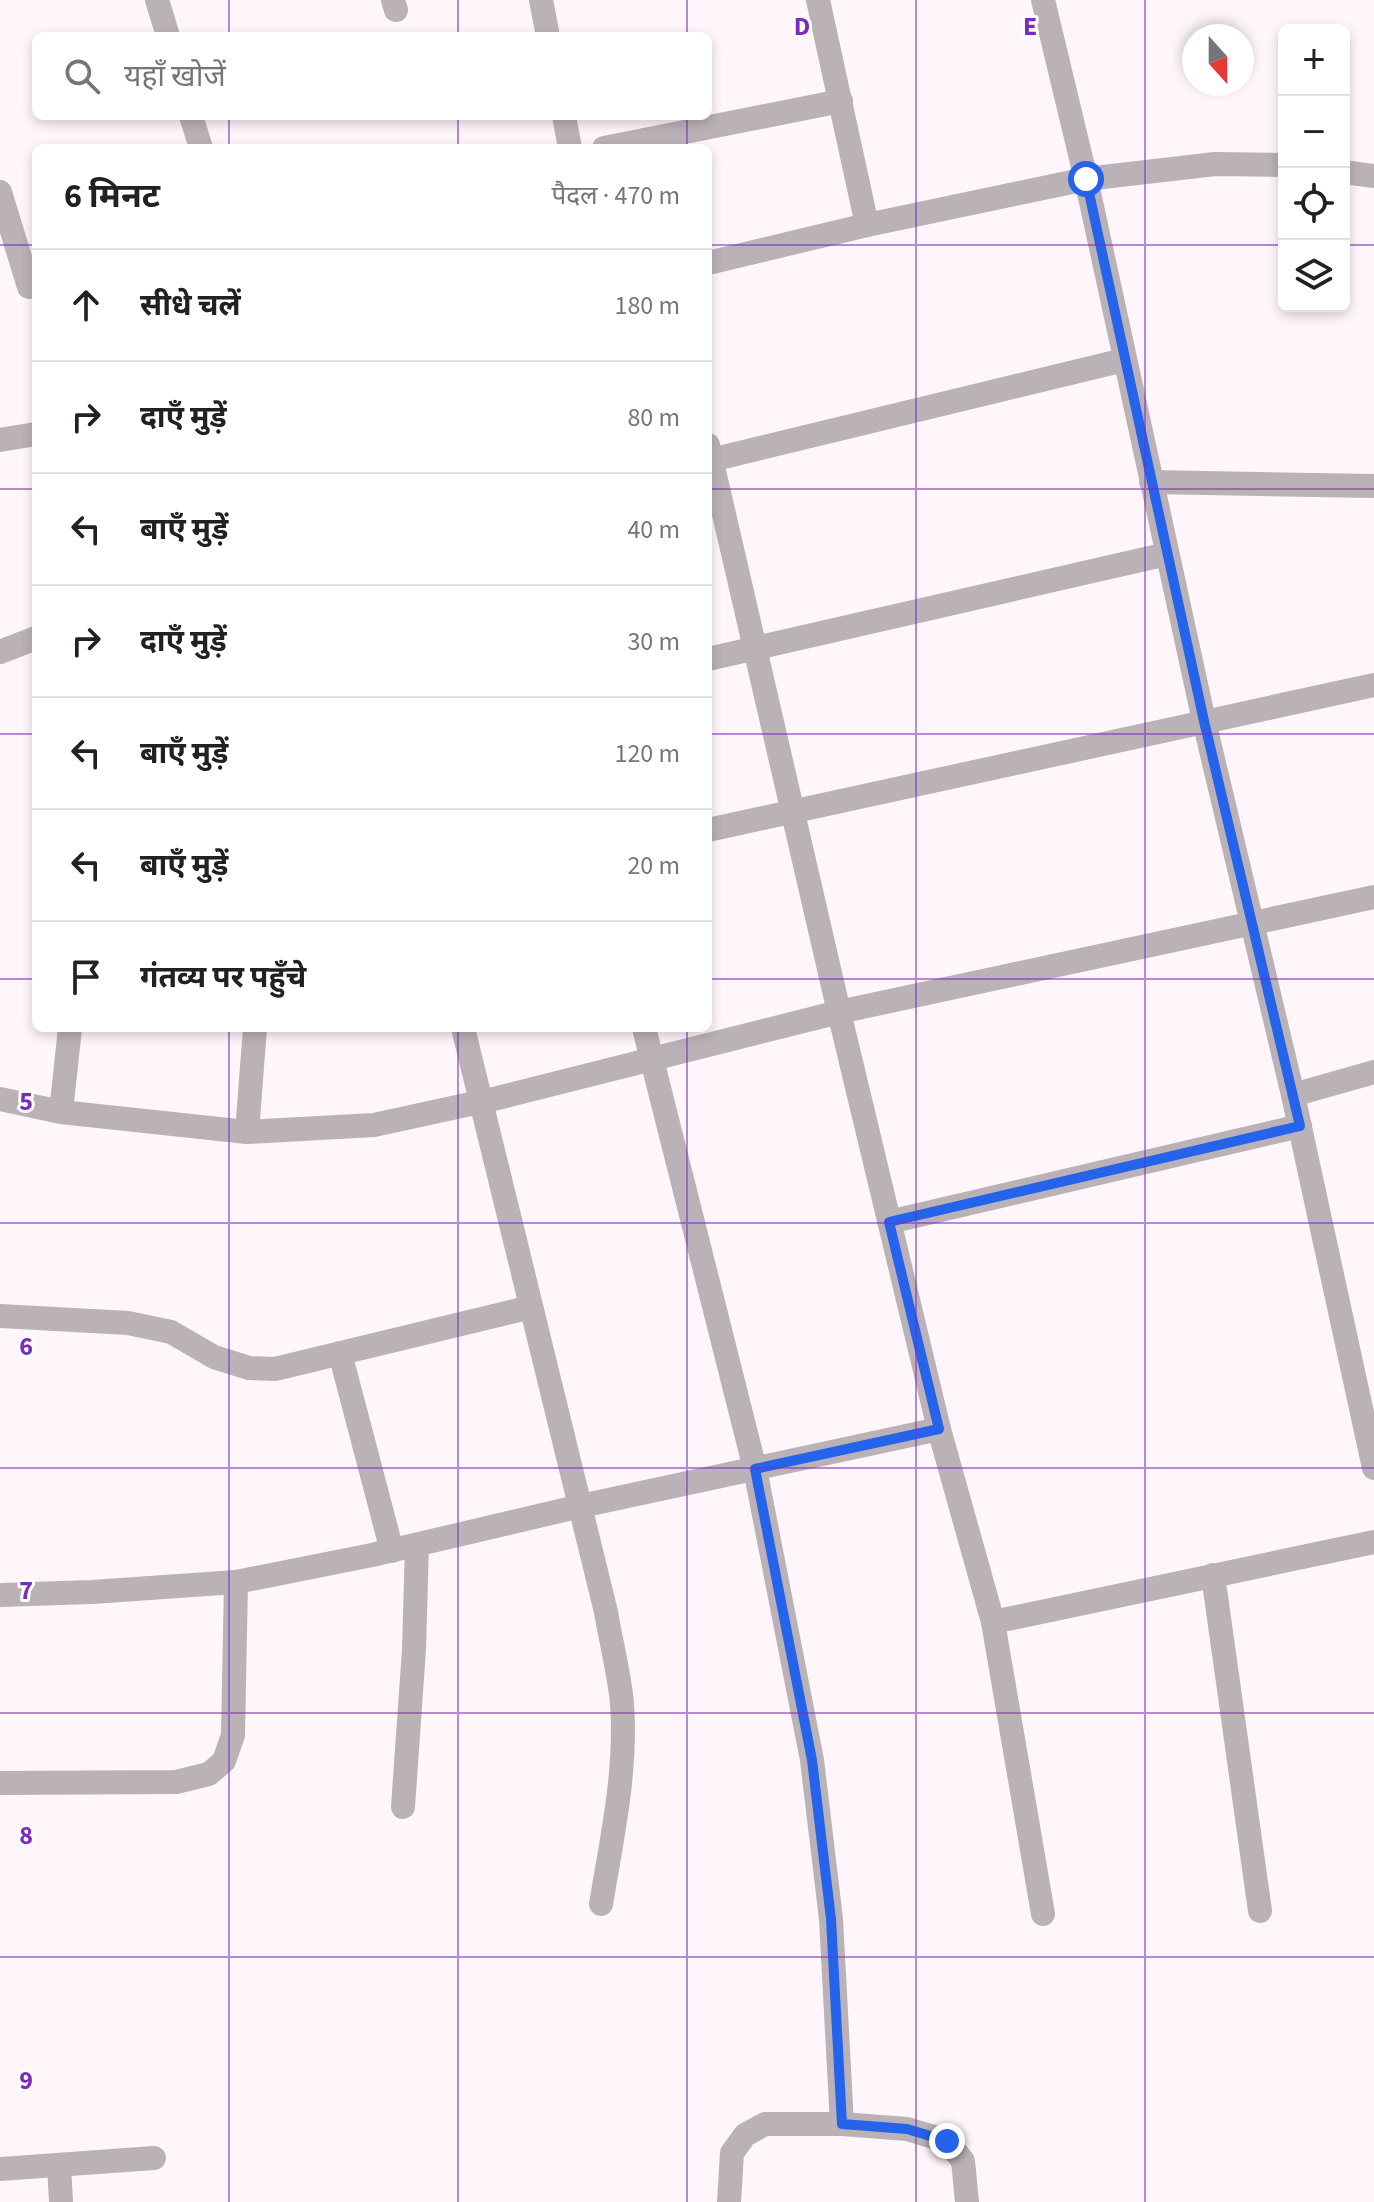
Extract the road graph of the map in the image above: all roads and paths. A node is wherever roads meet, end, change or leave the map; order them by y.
1 (157, 0) edge
2 (541, 0) edge
3 (818, 0) edge
4 (1043, 0) edge
5 (167, 32) edge
6 (547, 32) edge
7 (841, 101) junction
8 (192, 120) edge
9 (565, 120) edge
10 (200, 144) edge
11 (569, 144) edge
12 (624, 144) edge
13 (1278, 165) edge
14 (1350, 173) edge
15 (1374, 176) edge
16 (1086, 179) junction
17 (0, 192) edge
18 (867, 225) junction
19 (712, 262) edge
20 (29, 287) dead end
21 (1124, 360) junction
22 (32, 435) edge
23 (0, 440) edge
24 (712, 453) edge
25 (712, 462) edge
26 (1151, 482) junction
27 (1374, 486) edge
28 (1167, 554) junction
29 (32, 640) edge
30 (755, 648) junction
31 (0, 652) edge
32 (712, 658) edge
33 (1374, 685) edge
34 (1204, 721) junction
35 (792, 810) junction
36 (712, 829) edge
37 (1374, 897) edge
38 (1252, 925) junction
39 (839, 1012) junction
40 (70, 1032) edge
41 (255, 1032) edge
42 (464, 1032) edge
43 (645, 1032) edge
44 (651, 1059) junction
45 (1374, 1072) edge
46 (1293, 1095) junction
47 (0, 1099) edge
48 (480, 1102) junction
49 (61, 1112) junction
50 (1300, 1126) junction
51 (247, 1132) junction
52 (889, 1222) junction
53 (531, 1307) junction
54 (0, 1316) edge
55 (340, 1353) junction
56 (939, 1429) junction
57 (1374, 1468) edge
58 (755, 1469) junction
59 (581, 1506) junction
60 (1374, 1542) edge
61 (417, 1545) junction
62 (392, 1551) junction
63 (1213, 1575) junction
64 (236, 1582) junction
65 (0, 1595) edge
66 (993, 1622) junction
67 (0, 1783) edge
68 (403, 1807) dead end
69 (601, 1904) dead end
70 (1260, 1911) dead end
71 (1043, 1914) dead end
72 (842, 2124) junction
73 (154, 2158) dead end
74 (59, 2165) junction
75 (0, 2169) edge
76 (61, 2202) edge
77 (729, 2202) edge
78 (967, 2202) edge

1 - 5 street
2 - 6 street
3 - 7 street
4 - 16 street
7 - 12 street
7 - 18 street
8 - 10 street
9 - 11 street
13 - 16 street
14 - 15 street
16 - 18 street
16 - 21 street
17 - 20 street
18 - 19 street
21 - 24 street
21 - 26 street
22 - 23 street
25 - 30 street
26 - 27 street
26 - 28 street
28 - 30 street
28 - 34 street
29 - 31 street
30 - 32 street
30 - 35 street
33 - 34 street
34 - 35 street
34 - 38 street
35 - 36 street
35 - 39 street
37 - 38 street
38 - 39 street
38 - 46 street
39 - 44 street
39 - 52 street
40 - 49 street
41 - 51 street
42 - 48 street
43 - 44 street
44 - 48 street
44 - 58 street
45 - 46 street
46 - 50 street
47 - 49 street
48 - 51 street
48 - 53 street
49 - 51 street
50 - 52 street
50 - 57 street
52 - 56 street
53 - 55 street
53 - 59 street
54 - 55 street
55 - 62 street
56 - 58 street
56 - 66 street
58 - 59 street
58 - 72 street
59 - 61 street
59 - 69 street
60 - 63 street
61 - 62 street
61 - 68 street
62 - 64 street
63 - 66 street
63 - 70 street
64 - 65 street
64 - 67 street
66 - 71 street
72 - 77 street
72 - 78 street
73 - 74 street
74 - 75 street
74 - 76 street

